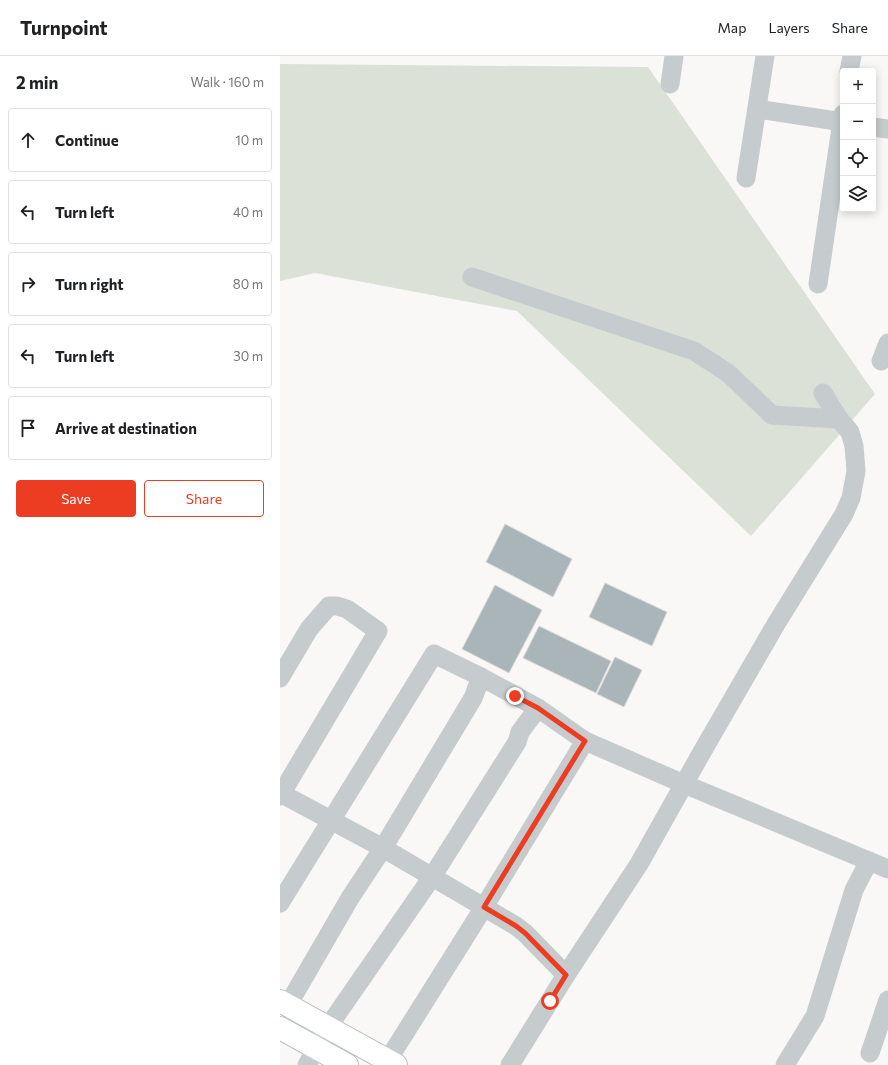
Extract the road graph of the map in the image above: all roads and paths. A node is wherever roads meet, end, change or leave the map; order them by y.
1 (674, 56) edge
2 (765, 56) edge
3 (852, 56) edge
4 (850, 68) edge
5 (670, 84) dead end
6 (757, 109) junction
7 (840, 119) edge
8 (876, 127) edge
9 (888, 129) edge
10 (840, 139) edge
11 (746, 178) dead end
12 (472, 277) dead end
13 (818, 284) dead end
14 (888, 343) edge
15 (881, 361) dead end
16 (823, 393) dead end
17 (839, 418) junction
18 (481, 677) junction
19 (280, 678) edge
20 (538, 708) junction
21 (585, 741) junction
22 (684, 784) junction
23 (280, 795) edge
24 (330, 820) junction
25 (383, 848) junction
26 (869, 861) junction
27 (888, 869) edge
28 (432, 877) junction
29 (280, 903) edge
30 (484, 907) junction
31 (566, 975) junction
32 (888, 1000) edge
33 (284, 1003) edge
34 (328, 1027) junction
35 (280, 1028) edge
36 (870, 1053) dead end
37 (312, 1057) edge
38 (392, 1063) edge
39 (346, 1065) edge
40 (510, 1065) edge
41 (785, 1065) edge

1 - 5 street
2 - 6 street
3 - 4 street
6 - 7 street
6 - 11 street
8 - 9 street
10 - 13 street
12 - 17 street
14 - 15 street
16 - 17 street
17 - 22 street
18 - 20 street
18 - 24 street
18 - 25 street
19 - 23 street
20 - 21 street
20 - 28 street
21 - 22 street
21 - 30 street
22 - 26 street
22 - 31 street
23 - 24 street
24 - 25 street
24 - 29 street
25 - 28 street
25 - 33 street
26 - 27 street
26 - 41 street
28 - 30 street
28 - 34 street
30 - 31 street
30 - 38 street
31 - 40 street
32 - 36 street
33 - 34 main road
34 - 37 street
34 - 38 main road
35 - 37 main road
37 - 39 main road

